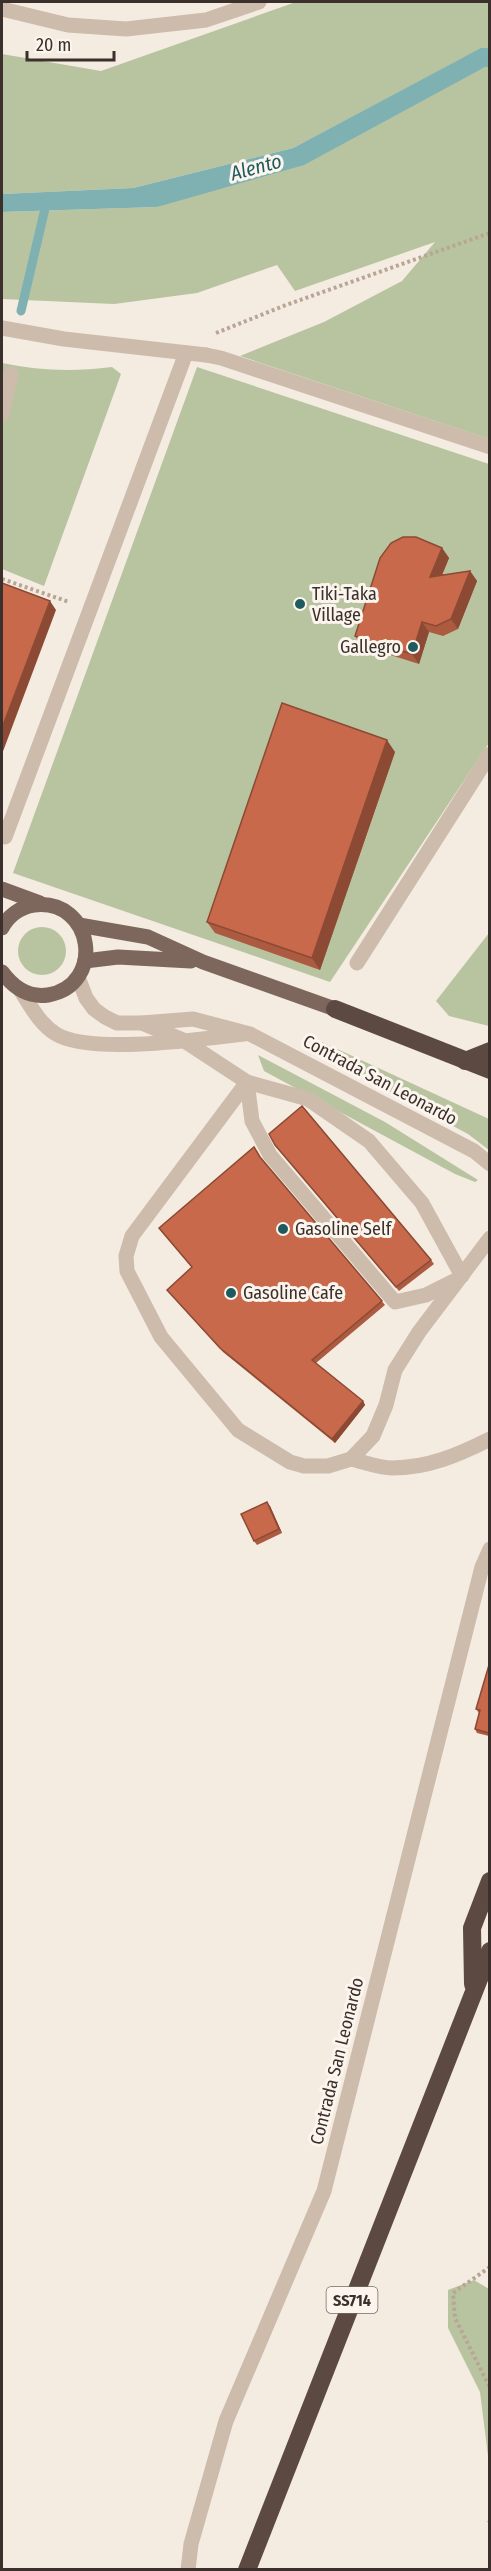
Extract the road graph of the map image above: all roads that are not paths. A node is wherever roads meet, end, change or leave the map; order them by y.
1 (259, 2) edge
2 (2, 9) edge
3 (2, 328) edge
4 (186, 353) junction
5 (11, 374) dead end
6 (2, 414) edge
7 (489, 447) edge
8 (489, 754) edge
9 (5, 837) dead end
10 (2, 889) edge
11 (43, 904) junction
12 (79, 925) junction
13 (2, 928) edge
14 (85, 961) junction
15 (203, 962) junction
16 (357, 963) dead end
17 (2, 972) edge
18 (78, 977) junction
19 (21, 991) junction
20 (335, 1009) joint
21 (142, 1023) junction
22 (250, 1034) junction
23 (183, 1040) junction
24 (489, 1051) edge
25 (465, 1061) junction
26 (489, 1070) edge
27 (247, 1082) junction
28 (489, 1164) edge
29 (489, 1238) edge
30 (462, 1276) junction
31 (489, 1439) edge
32 (351, 1459) junction
33 (489, 1549) edge
34 (489, 1881) edge
35 (489, 1951) edge
36 (489, 1975) edge
37 (473, 1993) junction
38 (188, 2570) edge
39 (247, 2570) edge

1 - 2 street
3 - 4 street
4 - 7 street
4 - 9 street
5 - 6 street
8 - 16 street
10 - 11 main road
11 - 12 main road
11 - 13 main road
12 - 14 main road
12 - 15 main road
14 - 15 main road
14 - 18 main road
15 - 20 main road
17 - 19 main road
18 - 19 main road
18 - 21 street, Contrada San Leonardo
19 - 23 street
20 - 25 highway
21 - 22 street, Contrada San Leonardo
21 - 23 street
22 - 23 street
22 - 28 street, Contrada San Leonardo
23 - 27 street
24 - 25 highway
25 - 26 highway
27 - 30 street
27 - 30 street
27 - 32 street
29 - 30 street
30 - 32 street
31 - 32 street
33 - 38 street, Contrada San Leonardo
34 - 37 highway
35 - 37 highway, SS714
36 - 37 highway
37 - 39 highway, SS714

